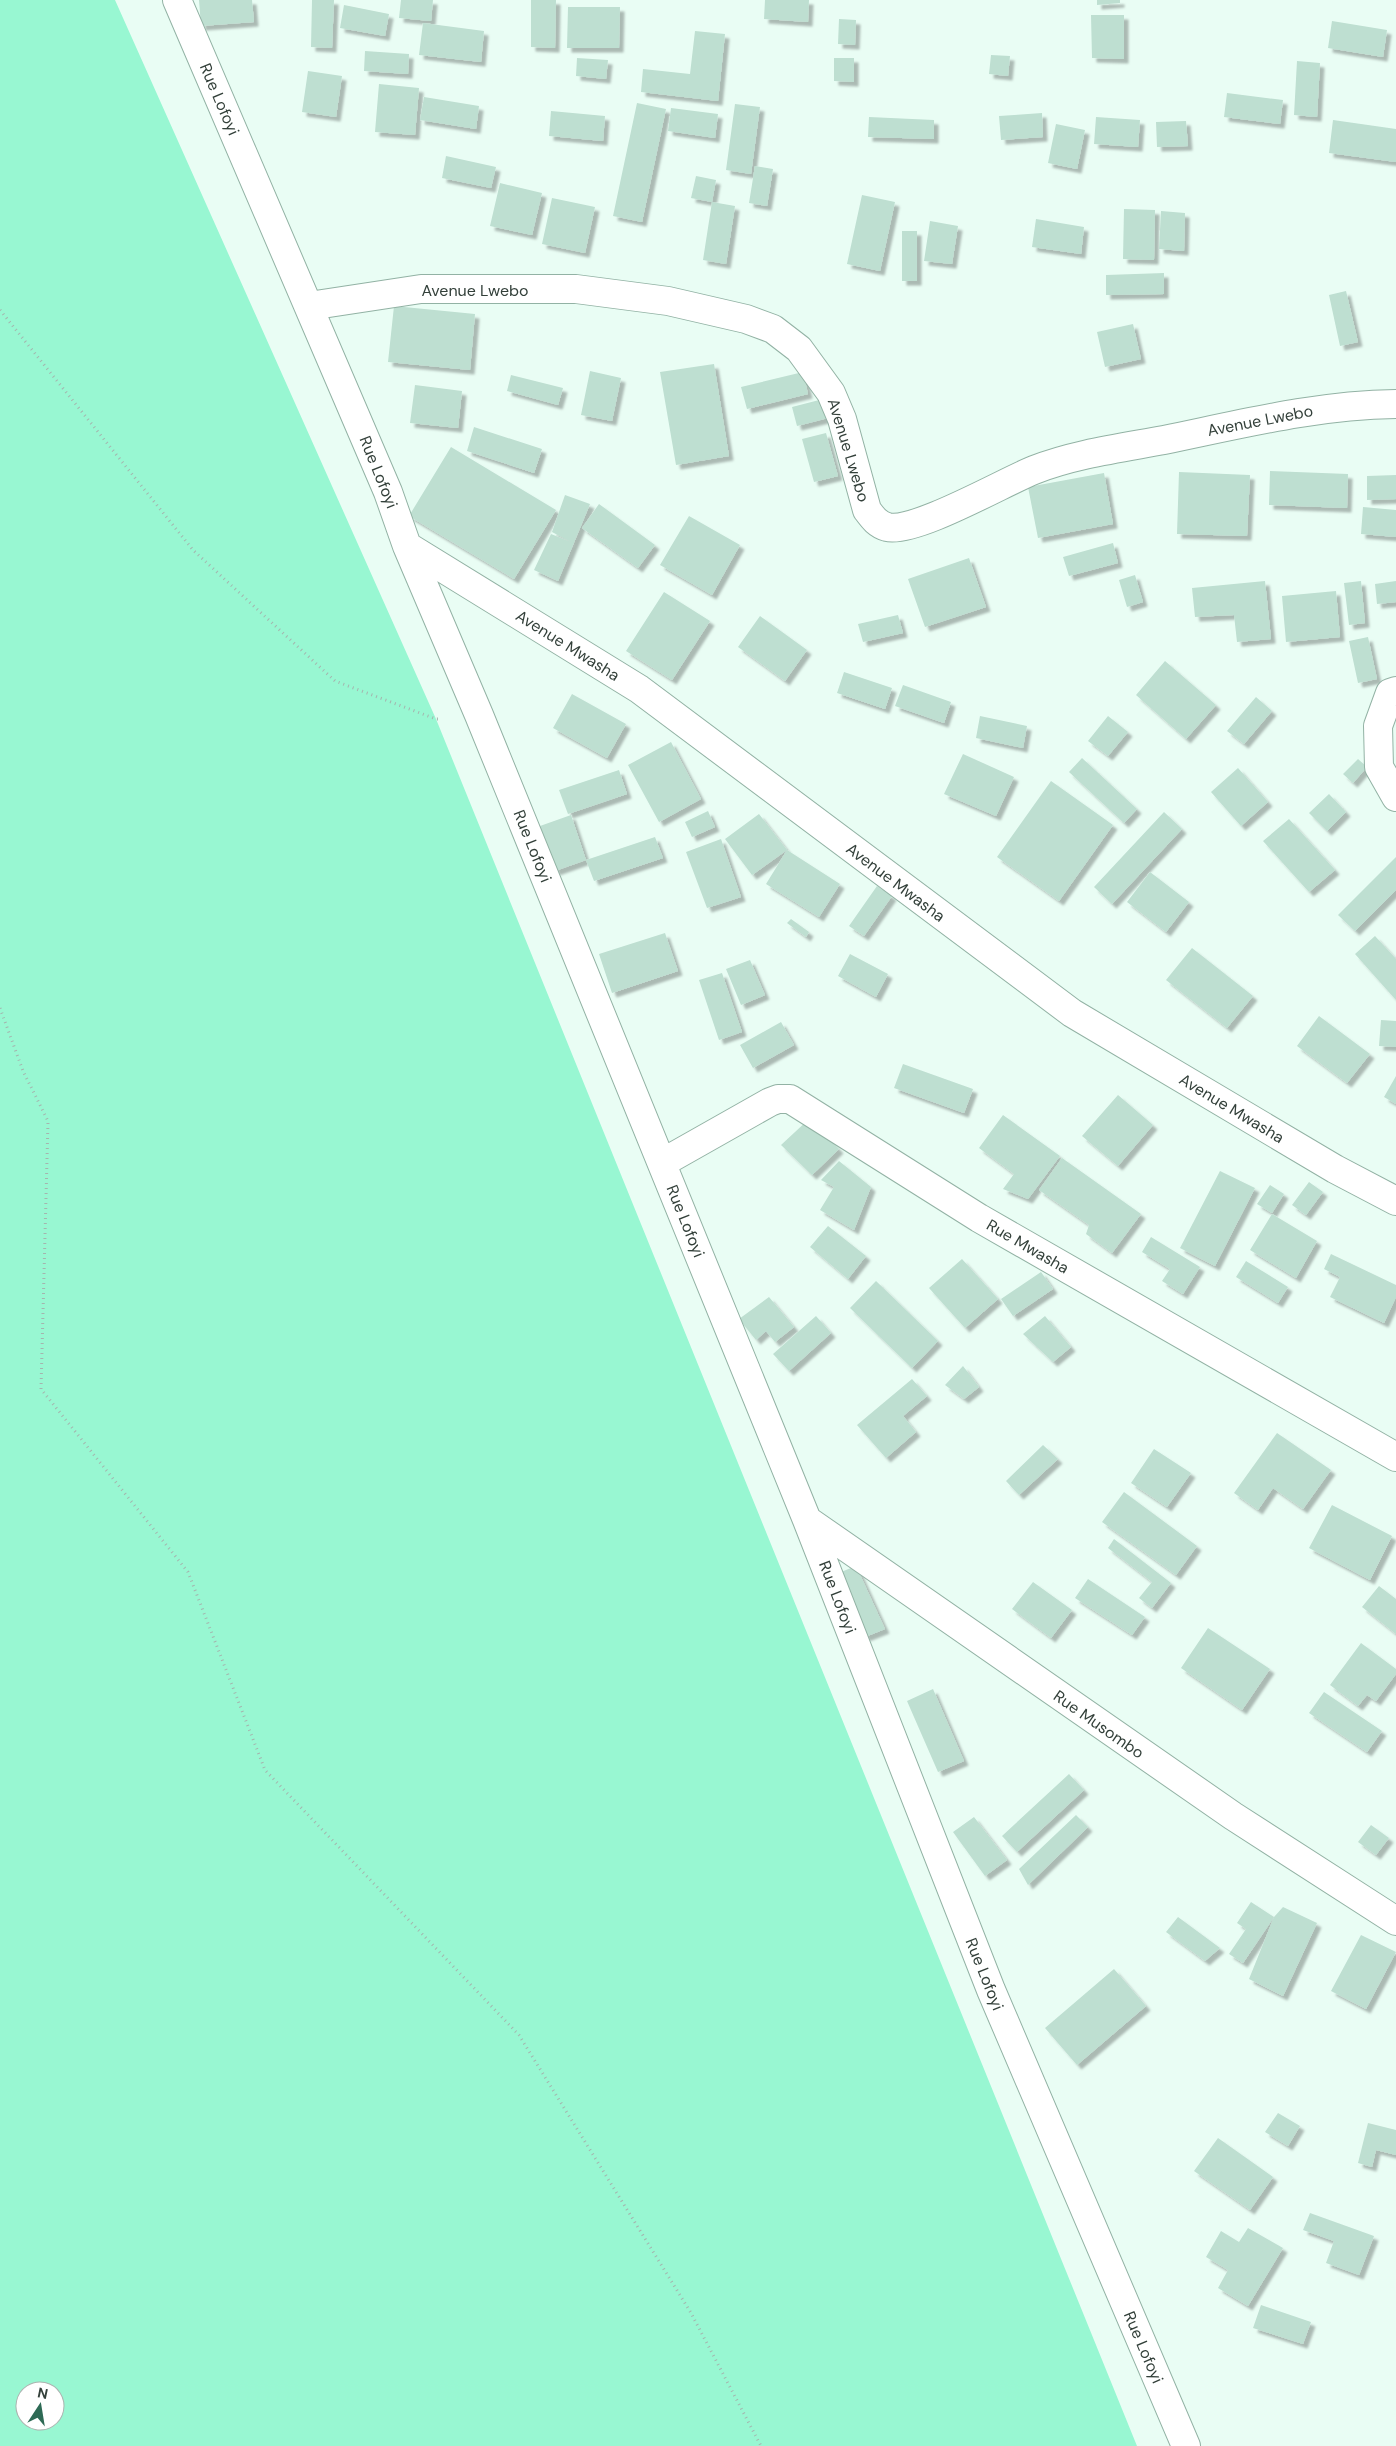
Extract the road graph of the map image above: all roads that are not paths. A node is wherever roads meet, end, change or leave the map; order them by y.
1 (177, 0) edge
2 (309, 306) junction
3 (1396, 404) edge
4 (407, 546) junction
5 (1396, 691) edge
6 (1396, 797) edge
7 (662, 1163) junction
8 (1396, 1201) edge
9 (1396, 1457) edge
10 (808, 1520) junction
11 (1396, 1921) edge
12 (1186, 2446) edge

1 - 2 street, Rue Lofoyi
2 - 3 street, Avenue Lwebo
2 - 4 street, Rue Lofoyi
4 - 7 street, Rue Lofoyi
4 - 8 street, Avenue Mwasha
5 - 6 street
7 - 9 street, Rue Mwasha
7 - 10 street, Rue Lofoyi
10 - 11 street, Rue Musombo
10 - 12 street, Rue Lofoyi

